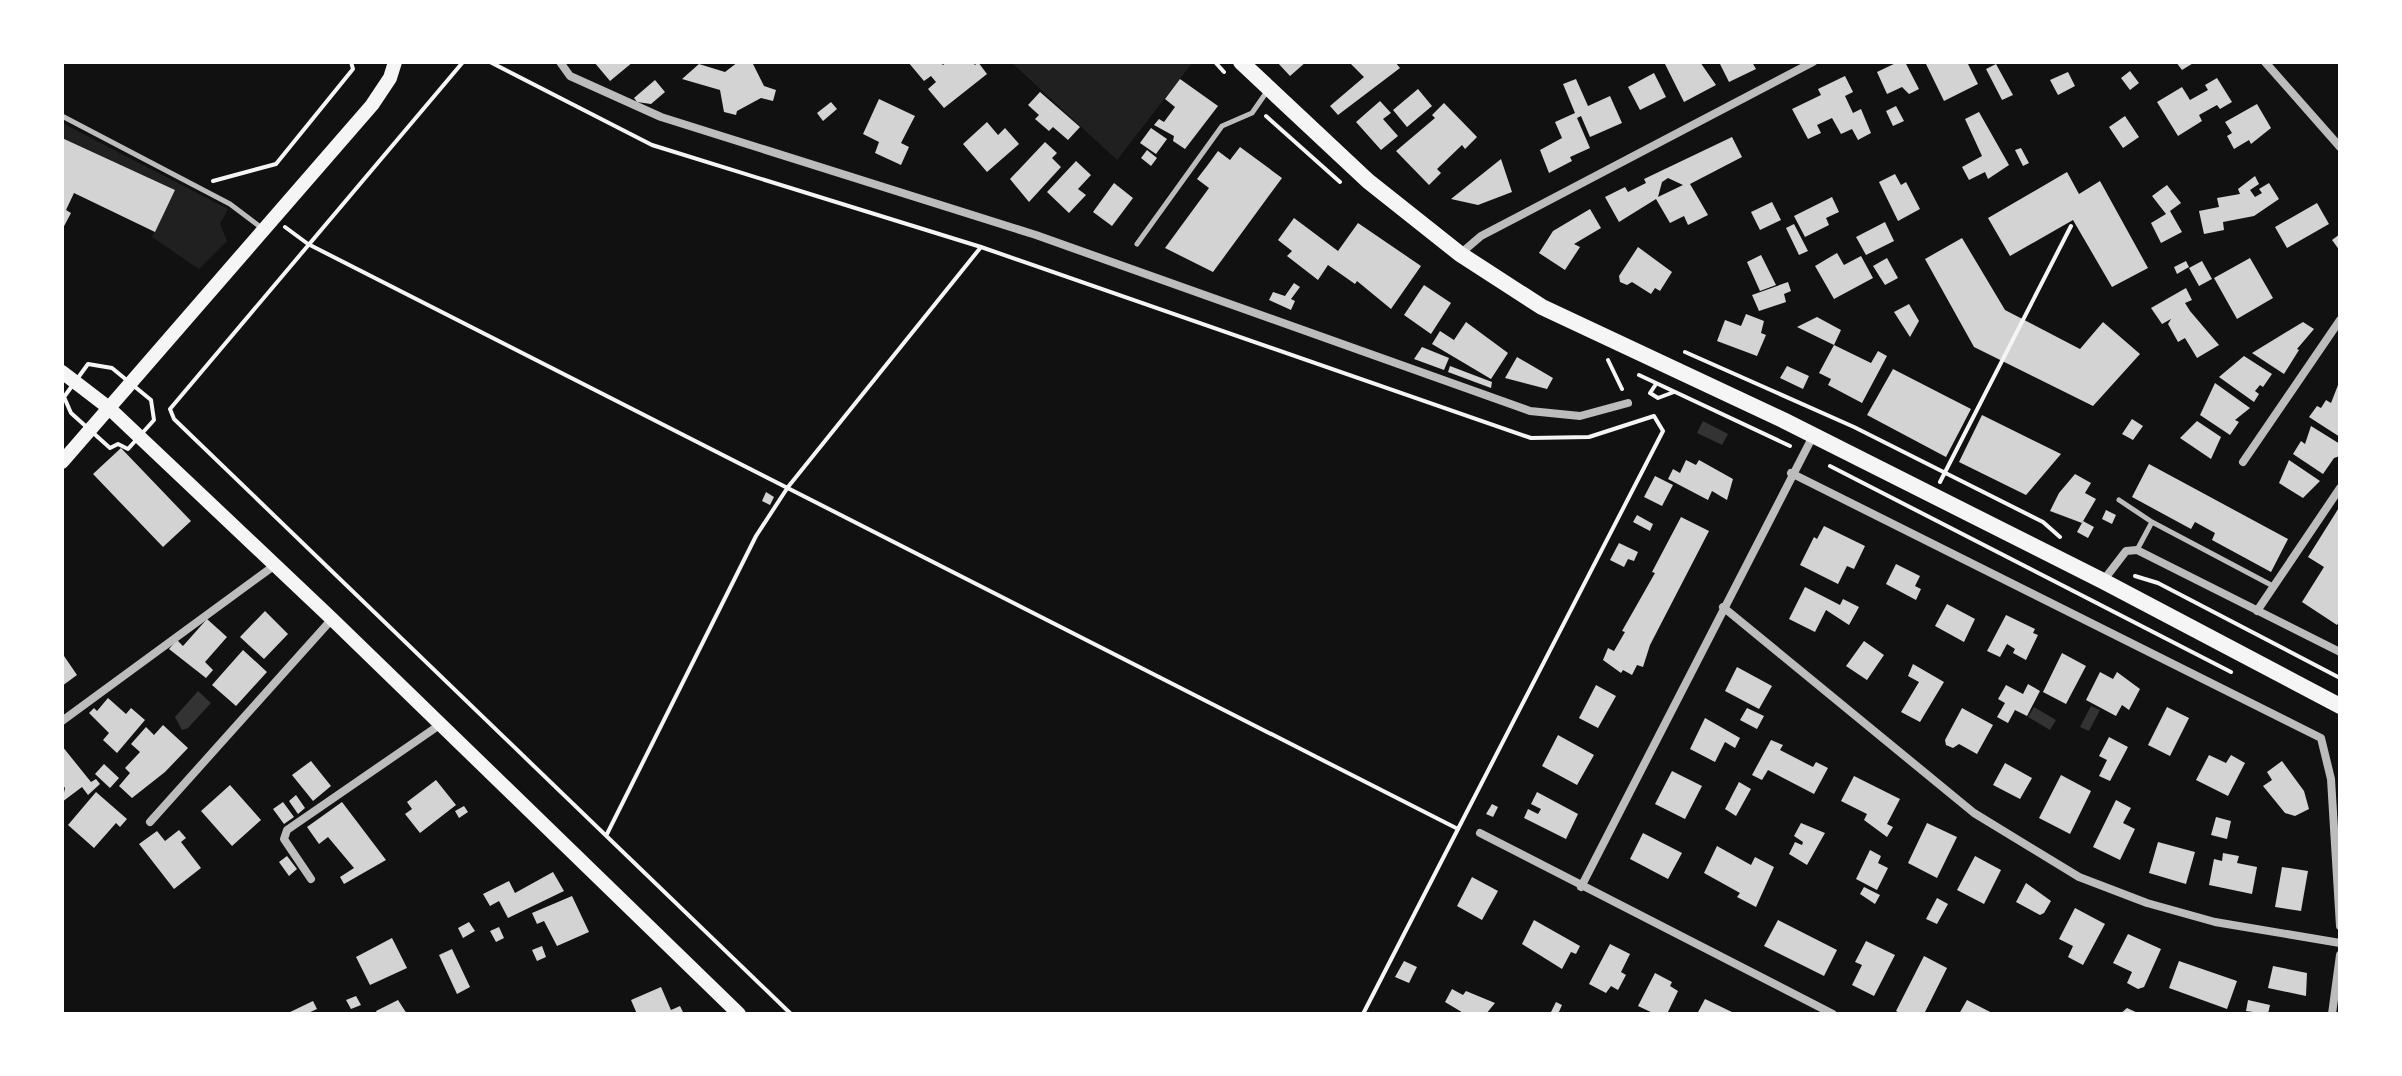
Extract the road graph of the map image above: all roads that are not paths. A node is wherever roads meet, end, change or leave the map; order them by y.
1 (395, 62) edge
2 (560, 62) edge
3 (1241, 62) edge
4 (1813, 62) edge
5 (2265, 62) edge
6 (1268, 90) junction
7 (62, 116) edge
8 (2340, 147) edge
9 (268, 225) junction
10 (1137, 244) dead end
11 (1460, 254) junction
12 (2340, 320) edge
13 (62, 372) edge
14 (1628, 403) road end
15 (109, 408) junction
16 (1813, 435) junction
17 (62, 462) edge
18 (2243, 462) dead end
19 (1791, 473) junction
20 (2340, 488) edge
21 (2119, 500) dead end
22 (2152, 522) junction
23 (2137, 550) junction
24 (275, 565) junction
25 (2103, 581) junction
26 (2273, 586) junction
27 (1723, 607) junction
28 (2257, 611) junction
29 (332, 619) junction
30 (2340, 652) edge
31 (2340, 706) edge
32 (62, 721) edge
33 (441, 724) junction
34 (150, 822) dead end
35 (1480, 833) dead end
36 (311, 879) dead end
37 (1581, 887) junction
38 (2340, 926) edge
39 (2340, 943) edge
40 (2340, 955) edge
41 (739, 1014) edge
42 (1833, 1014) edge
43 (2332, 1014) edge

1 - 9 main road
2 - 14 street
3 - 6 main road
4 - 11 street
5 - 8 street
6 - 10 lane
6 - 11 main road
7 - 9 lane
9 - 15 main road
11 - 16 main road
12 - 18 street
13 - 15 main road
15 - 17 main road
15 - 24 main road
16 - 19 street
16 - 25 main road
19 - 27 street
19 - 38 street
20 - 26 street
21 - 22 lane
22 - 23 lane
22 - 26 lane
23 - 25 street
23 - 28 street
24 - 29 main road
24 - 32 street
25 - 31 main road
26 - 28 street
27 - 37 street
27 - 39 street
28 - 30 street
29 - 33 main road
29 - 34 street
33 - 36 street
33 - 41 main road
35 - 37 street
37 - 42 street
40 - 43 street

